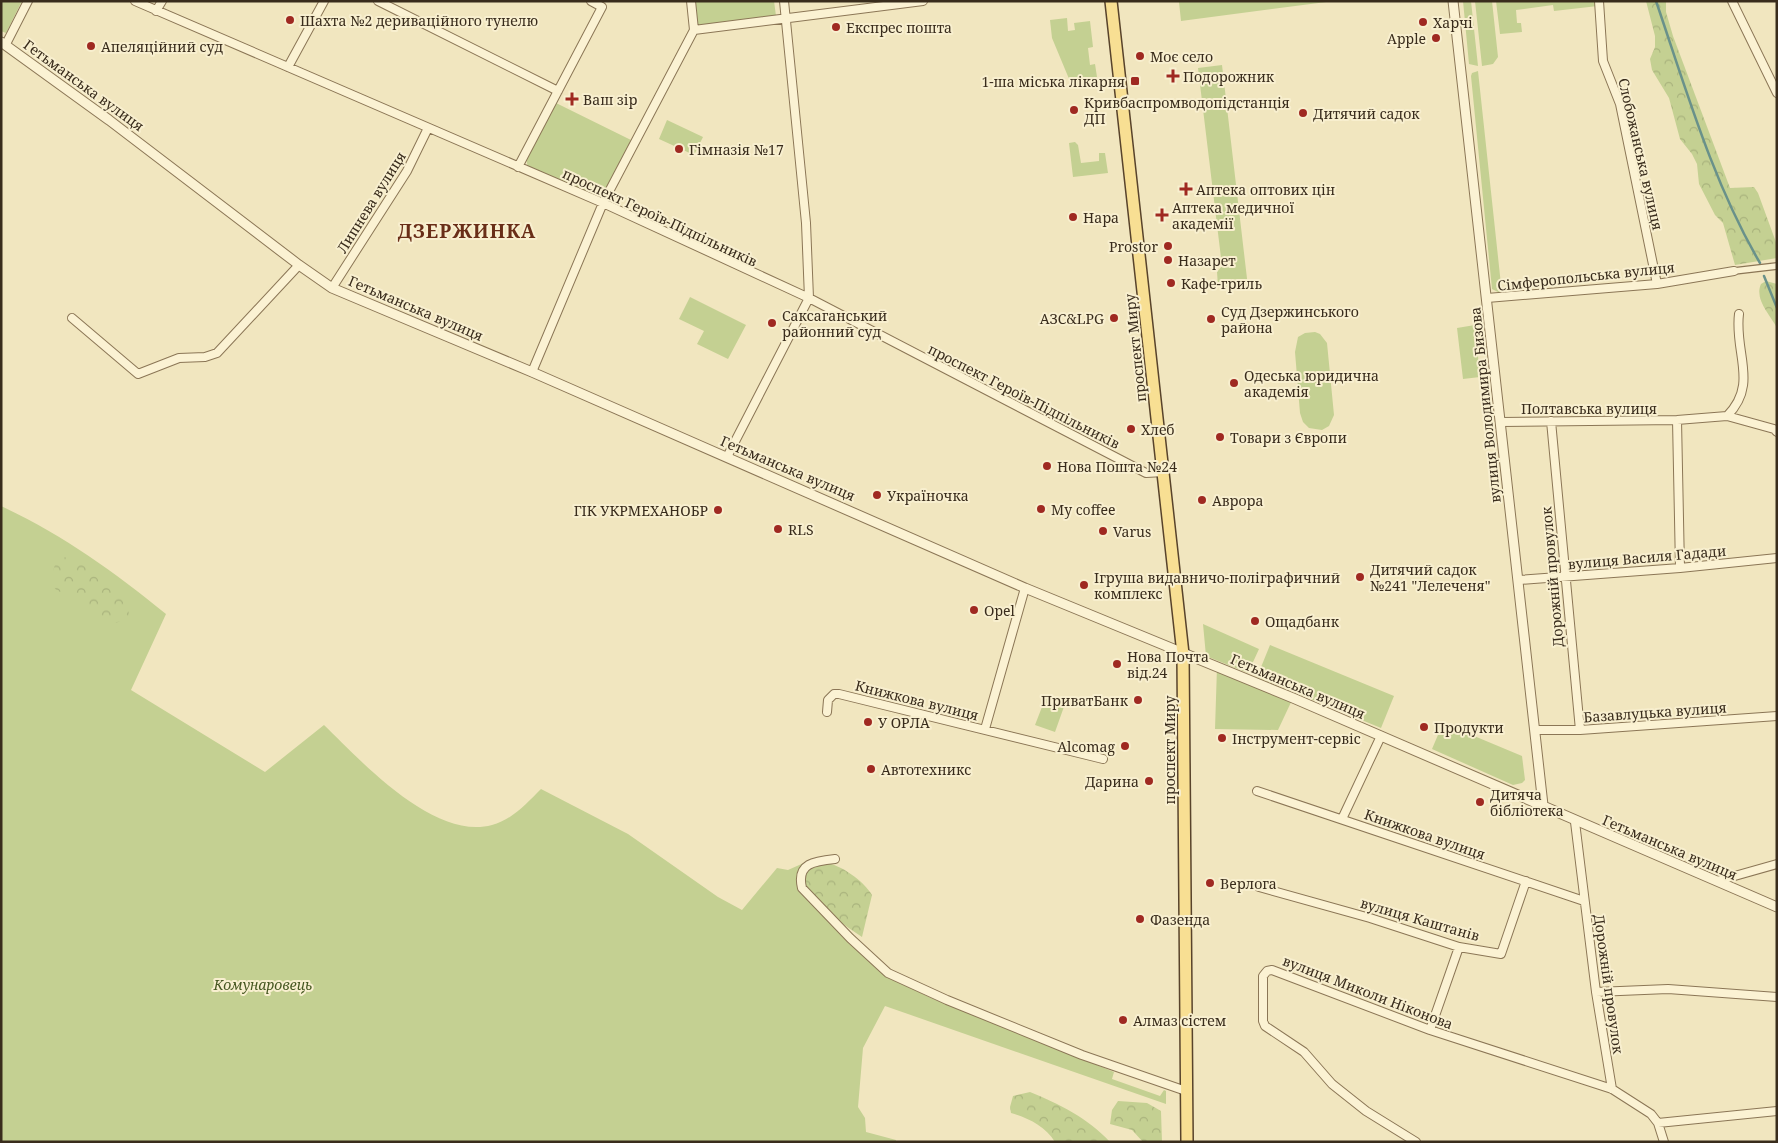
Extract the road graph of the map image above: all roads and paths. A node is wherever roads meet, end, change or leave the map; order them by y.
1 (28, 1) edge
2 (135, 1) edge
3 (162, 1) edge
4 (324, 1) edge
5 (378, 1) edge
6 (591, 1) edge
7 (691, 1) edge
8 (784, 1) edge
9 (923, 1) edge
10 (1111, 1) edge
11 (1453, 1) edge
12 (1599, 1) edge
13 (1732, 1) edge
14 (156, 11) junction
15 (786, 19) junction
16 (694, 30) junction
17 (3, 43) edge
18 (288, 67) junction
19 (1777, 73) edge
20 (1767, 74) junction
21 (558, 91) junction
22 (1777, 93) edge
23 (428, 128) junction
24 (518, 167) junction
25 (604, 204) junction
26 (299, 265) junction
27 (1777, 266) edge
28 (1734, 271) joint
29 (1657, 284) junction
30 (332, 288) junction
31 (809, 298) junction
32 (1486, 298) junction
33 (1739, 314) dead end
34 (72, 318) dead end
35 (532, 372) junction
36 (1727, 416) junction
37 (1677, 420) junction
38 (1551, 421) junction
39 (1501, 422) junction
40 (1777, 432) edge
41 (727, 457) junction
42 (1164, 472) junction
43 (1777, 558) edge
44 (1680, 568) junction
45 (1564, 577) junction
46 (1519, 580) junction
47 (1025, 588) junction
48 (1183, 654) junction
49 (826, 712) dead end
50 (1777, 716) edge
51 (985, 729) junction
52 (1535, 730) junction
53 (1580, 730) junction
54 (1381, 736) junction
55 (1103, 759) dead end
56 (1257, 791) dead end
57 (1543, 805) junction
58 (1342, 819) junction
59 (1575, 822) junction
60 (835, 859) dead end
61 (1777, 864) edge
62 (1526, 881) junction
63 (1716, 881) junction
64 (1259, 888) dead end
65 (1584, 901) junction
66 (1777, 907) edge
67 (1459, 947) junction
68 (1596, 992) junction
69 (1777, 997) edge
70 (1430, 1030) junction
71 (1612, 1090) junction
72 (1186, 1091) junction
73 (1777, 1111) edge
74 (1658, 1123) junction
75 (1187, 1142) edge
76 (1416, 1142) edge
77 (1664, 1142) edge

1 - 17 street
2 - 14 street, проспект Героїв-Підпільників
3 - 14 street
4 - 18 street
5 - 21 street
6 - 21 street
7 - 16 street
8 - 15 street
9 - 15 street
10 - 42 main road, проспект Миру
11 - 32 street, вулиця Володимира Бизова
12 - 29 street, Слобожанська вулиця
13 - 20 street
14 - 18 street, проспект Героїв-Підпільників
15 - 16 street
15 - 31 street
16 - 25 street
17 - 26 street, Гетьманська вулиця
18 - 23 street, проспект Героїв-Підпільників
19 - 20 street
20 - 22 street
21 - 24 street
23 - 24 street, проспект Героїв-Підпільників
23 - 30 street, Липнева вулиця
24 - 25 street, проспект Героїв-Підпільників
25 - 31 street, проспект Героїв-Підпільників
25 - 35 street
26 - 30 street, Гетьманська вулиця
26 - 34 street
27 - 28 street, Сімферопольська вулиця
28 - 29 street, Сімферопольська вулиця
29 - 32 street, Сімферопольська вулиця
30 - 35 street, Гетьманська вулиця
31 - 41 street
31 - 42 street, проспект Героїв-Підпільників
32 - 39 street, вулиця Володимира Бизова
33 - 36 street
35 - 41 street, Гетьманська вулиця
36 - 37 street, Полтавська вулиця
36 - 40 street
37 - 38 street, Полтавська вулиця
37 - 44 street
38 - 39 street, Полтавська вулиця
38 - 45 street, Дорожній провулок
39 - 46 street, вулиця Володимира Бизова
41 - 47 street, Гетьманська вулиця
42 - 48 main road, проспект Миру
43 - 44 street, вулиця Василя Гадади
44 - 45 street, вулиця Василя Гадади
45 - 46 street, вулиця Василя Гадади
45 - 53 street, Дорожній провулок
46 - 52 street, вулиця Володимира Бизова
47 - 48 street, Гетьманська вулиця
47 - 51 street, Книжкова вулиця
48 - 54 street, Гетьманська вулиця
48 - 72 main road, проспект Миру
49 - 51 street, Книжкова вулиця
50 - 53 street, Базавлуцька вулиця
51 - 55 street, Книжкова вулиця
52 - 53 street, Базавлуцька вулиця
52 - 57 street, вулиця Володимира Бизова
54 - 57 street, Гетьманська вулиця
54 - 58 street
56 - 58 street, Книжкова вулиця
57 - 59 street, Гетьманська вулиця
58 - 62 street, Книжкова вулиця
59 - 63 street, Гетьманська вулиця
59 - 65 street, Дорожній провулок
60 - 72 street
61 - 63 street
62 - 65 street, Книжкова вулиця
62 - 67 street, вулиця Каштанів
63 - 66 street, Гетьманська вулиця
64 - 67 street, вулиця Каштанів
65 - 68 street, Дорожній провулок
67 - 70 street
68 - 69 street
68 - 71 street, Дорожній провулок
70 - 71 street, вулиця Миколи Ніконова
70 - 76 street, вулиця Миколи Ніконова
71 - 74 street, вулиця Миколи Ніконова
72 - 75 main road, проспект Миру
73 - 74 street
74 - 77 street

